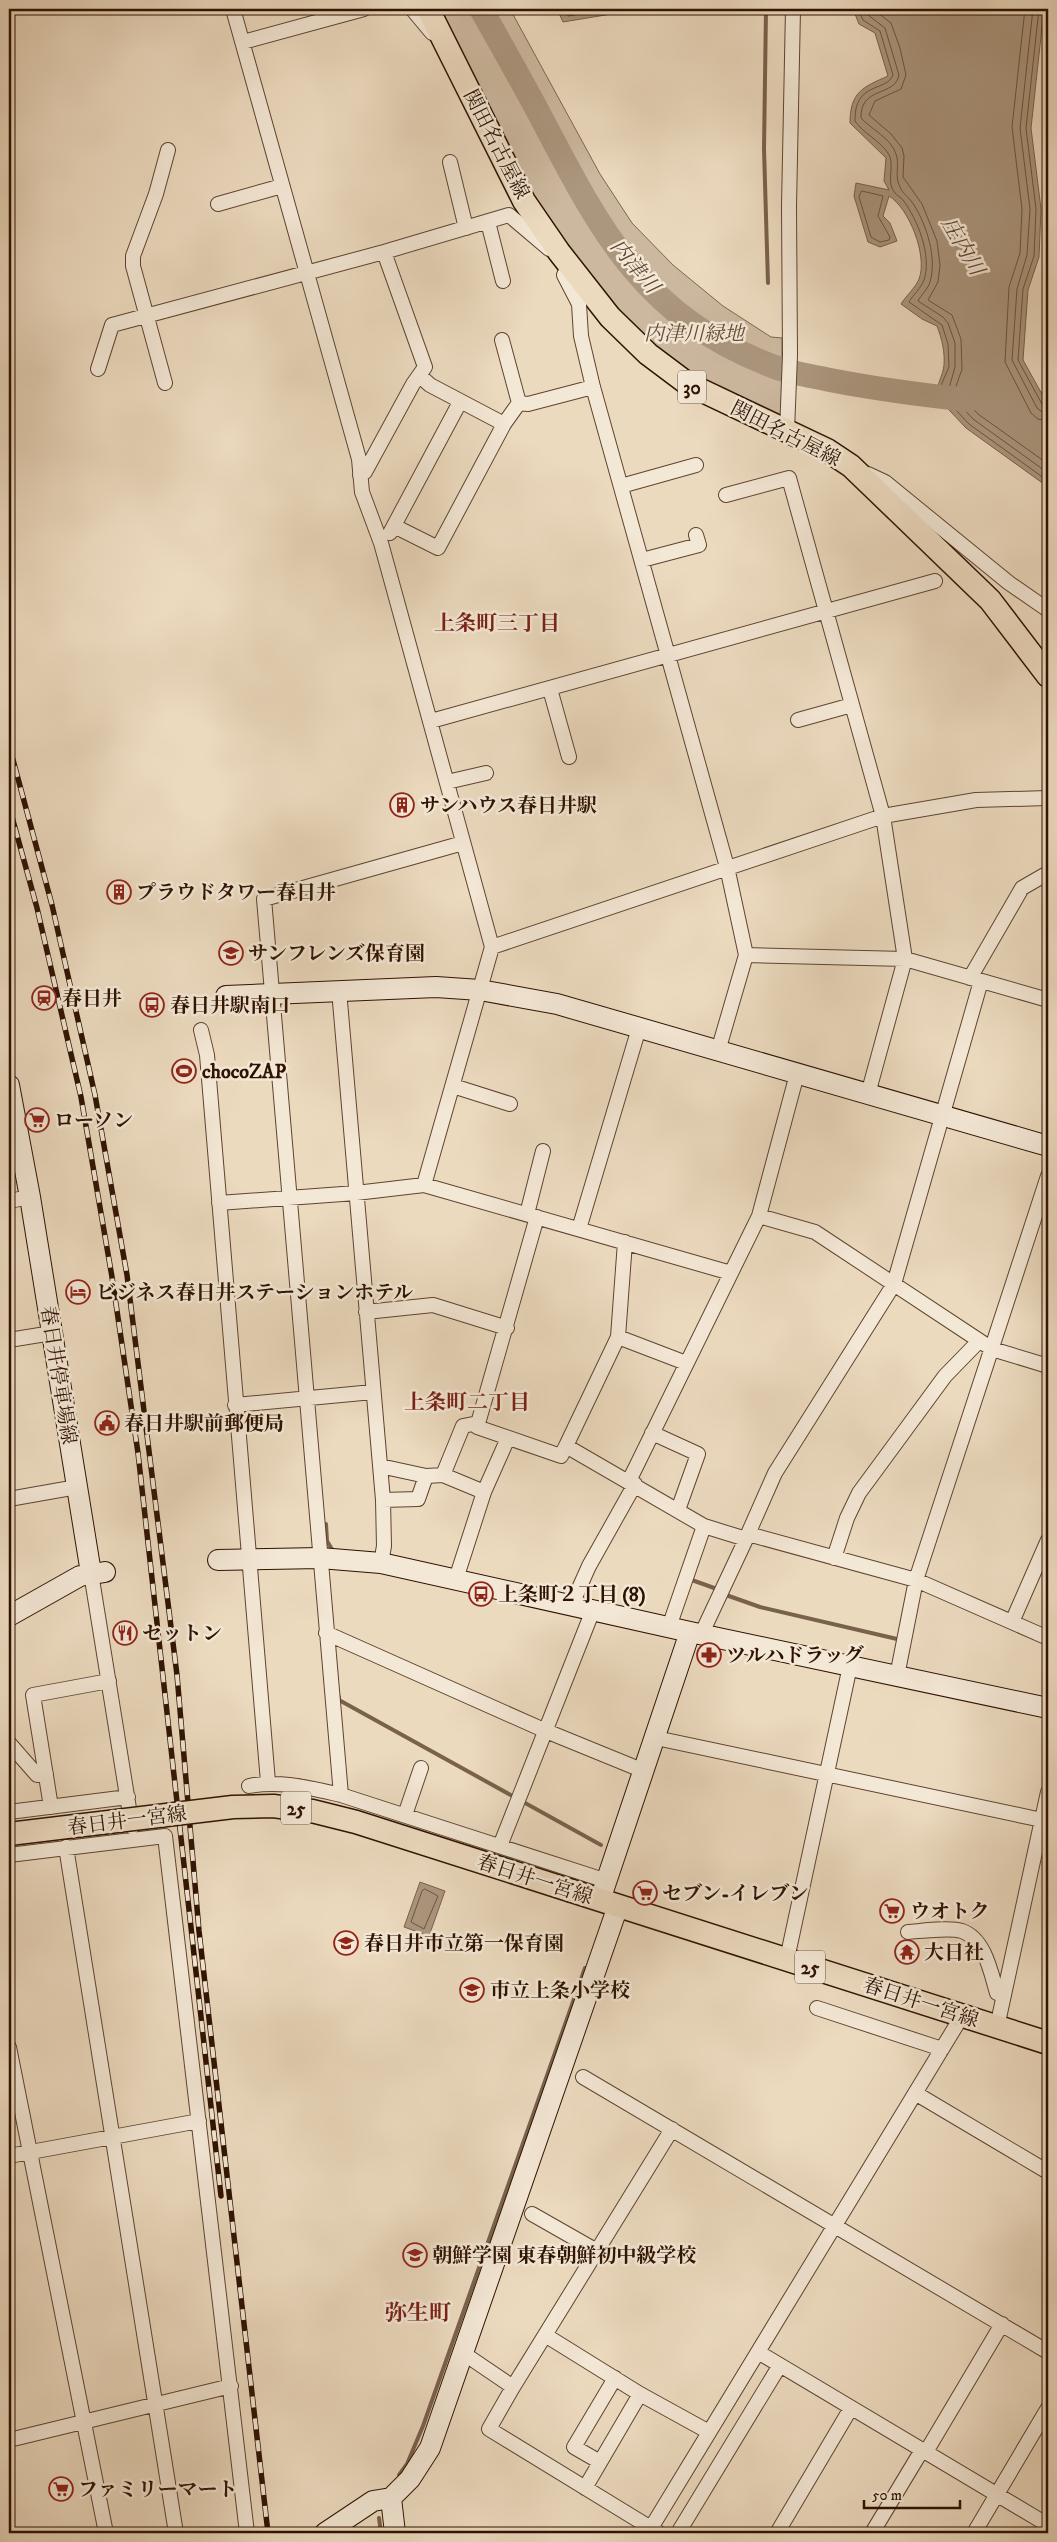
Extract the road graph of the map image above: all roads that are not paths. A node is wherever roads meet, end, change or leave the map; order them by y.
1 (234, 9) edge
2 (364, 9) edge
3 (412, 9) edge
4 (428, 9) edge
5 (793, 9) edge
6 (243, 42) junction
7 (454, 58) junction
8 (168, 150) dead end
9 (450, 162) dead end
10 (282, 186) junction
11 (218, 204) dead end
12 (488, 222) junction
13 (466, 228) junction
14 (384, 252) junction
15 (564, 259) junction
16 (306, 273) junction
17 (503, 281) dead end
18 (147, 317) junction
19 (502, 340) dead end
20 (98, 369) dead end
21 (420, 376) junction
22 (165, 383) dead end
23 (593, 387) junction
24 (460, 402) junction
25 (519, 403) junction
26 (504, 424) junction
27 (787, 431) junction
28 (696, 465) dead end
29 (851, 466) junction
30 (360, 475) junction
31 (621, 486) junction
32 (726, 495) dead end
33 (394, 526) junction
34 (696, 535) dead end
35 (381, 543) junction
36 (642, 560) junction
37 (935, 581) dead end
38 (1048, 610) edge
39 (827, 611) junction
40 (669, 654) junction
41 (1048, 676) edge
42 (550, 689) junction
43 (852, 706) junction
44 (798, 720) dead end
45 (431, 721) junction
46 (569, 757) dead end
47 (486, 773) dead end
48 (446, 782) junction
49 (1048, 798) edge
50 (882, 816) junction
51 (463, 843) junction
52 (727, 867) junction
53 (1048, 874) edge
54 (492, 947) junction
55 (746, 955) junction
56 (905, 959) junction
57 (976, 979) junction
58 (339, 990) junction
59 (480, 990) junction
60 (273, 993) junction
61 (226, 996) dead end
62 (1048, 1000) edge
63 (639, 1028) junction
64 (201, 1030) dead end
65 (718, 1051) junction
66 (797, 1074) junction
67 (9, 1086) edge
68 (453, 1086) junction
69 (868, 1094) junction
70 (510, 1104) dead end
71 (943, 1116) junction
72 (1048, 1146) edge
73 (543, 1151) dead end
74 (1048, 1176) edge
75 (424, 1185) junction
76 (356, 1193) junction
77 (30, 1197) junction
78 (290, 1197) junction
79 (9, 1201) edge
80 (219, 1203) junction
81 (532, 1215) junction
82 (759, 1216) junction
83 (579, 1229) junction
84 (625, 1242) junction
85 (731, 1273) junction
86 (894, 1284) junction
87 (366, 1312) junction
88 (507, 1328) junction
89 (52, 1332) junction
90 (618, 1337) junction
91 (9, 1340) edge
92 (980, 1341) junction
93 (992, 1349) junction
94 (686, 1363) junction
95 (1048, 1366) edge
96 (373, 1392) junction
97 (307, 1397) junction
98 (235, 1405) junction
99 (478, 1423) junction
100 (652, 1433) junction
101 (508, 1438) junction
102 (566, 1446) junction
103 (380, 1466) junction
104 (444, 1475) junction
105 (426, 1476) junction
106 (632, 1483) junction
107 (77, 1487) junction
108 (484, 1492) junction
109 (9, 1499) edge
110 (383, 1500) junction
111 (678, 1510) junction
112 (704, 1526) junction
113 (747, 1536) junction
114 (1048, 1540) edge
115 (320, 1558) junction
116 (834, 1558) junction
117 (249, 1559) junction
118 (218, 1560) dead end
119 (381, 1563) junction
120 (98, 1573) junction
121 (456, 1579) junction
122 (916, 1580) junction
123 (572, 1604) junction
124 (593, 1610) junction
125 (9, 1616) edge
126 (1012, 1622) junction
127 (669, 1627) junction
128 (326, 1633) junction
129 (696, 1634) junction
130 (1048, 1638) edge
131 (850, 1666) junction
132 (896, 1676) junction
133 (109, 1681) junction
134 (1048, 1708) edge
135 (546, 1730) junction
136 (656, 1738) junction
137 (9, 1743) edge
138 (421, 1768) dead end
139 (644, 1771) junction
140 (46, 1774) junction
141 (826, 1774) junction
142 (268, 1782) junction
143 (249, 1786) dead end
144 (1048, 1792) edge
145 (341, 1795) junction
146 (128, 1797) junction
147 (51, 1807) junction
148 (9, 1812) edge
149 (405, 1815) junction
150 (1042, 1820) junction
151 (9, 1834) edge
152 (134, 1839) junction
153 (500, 1846) junction
154 (66, 1847) junction
155 (9, 1855) edge
156 (608, 1896) junction
157 (908, 1932) dead end
158 (787, 1959) junction
159 (1004, 1996) junction
160 (817, 2008) dead end
161 (962, 2016) junction
162 (997, 2027) junction
163 (1048, 2043) edge
164 (9, 2047) edge
165 (942, 2049) junction
166 (583, 2077) dead end
167 (915, 2093) junction
168 (199, 2122) junction
169 (672, 2129) junction
170 (112, 2137) junction
171 (30, 2152) junction
172 (9, 2156) edge
173 (1048, 2172) edge
174 (532, 2214) dead end
175 (835, 2224) junction
176 (597, 2251) junction
177 (1002, 2324) junction
178 (545, 2335) junction
179 (758, 2352) junction
180 (1048, 2352) edge
181 (463, 2353) junction
182 (780, 2366) junction
183 (615, 2378) junction
184 (231, 2386) junction
185 (513, 2387) junction
186 (640, 2394) junction
187 (155, 2404) junction
188 (851, 2408) junction
189 (1048, 2408) edge
190 (84, 2422) junction
191 (709, 2432) junction
192 (9, 2440) edge
193 (924, 2451) junction
194 (600, 2462) junction
195 (585, 2488) junction
196 (997, 2494) junction
197 (391, 2498) junction
198 (1048, 2525) edge
199 (655, 2531) edge
200 (106, 2533) edge
201 (176, 2533) edge
202 (247, 2533) edge
203 (325, 2533) edge
204 (395, 2533) edge
205 (678, 2533) edge
206 (777, 2533) edge
207 (872, 2533) edge
208 (974, 2533) edge

1 - 6 street
2 - 6 street
3 - 7 street
4 - 7 main road, 関田名古屋線 / 30
5 - 27 street
6 - 10 street
7 - 15 main road, 関田名古屋線 / 30
8 - 18 street
9 - 13 street
10 - 11 street
10 - 16 street
12 - 13 street
12 - 15 street
12 - 17 street
13 - 14 street
14 - 16 street
14 - 21 street
15 - 23 street
15 - 27 main road, 関田名古屋線 / 30
16 - 18 street
16 - 30 street
18 - 20 street
18 - 22 street
19 - 25 street
21 - 24 street
21 - 30 street
23 - 25 street
23 - 31 street
24 - 26 street
24 - 33 street
25 - 26 street
26 - 33 street
27 - 29 main road, 関田名古屋線 / 30
28 - 31 street
29 - 38 street
29 - 41 main road, 関田名古屋線 / 30
30 - 35 street
31 - 36 street
32 - 39 street
33 - 35 street
34 - 36 street
35 - 45 street
36 - 40 street
37 - 39 street
39 - 40 street
39 - 43 street
40 - 42 street
40 - 52 street
42 - 45 street
42 - 46 street
43 - 44 street
43 - 50 street
45 - 48 street
47 - 48 street
48 - 51 street
49 - 50 street
50 - 52 street
50 - 56 street
51 - 54 street
51 - 60 street
52 - 54 street
52 - 55 street
53 - 57 street
54 - 59 street
55 - 56 street
55 - 65 street
56 - 57 street
56 - 69 street
57 - 62 street
57 - 71 street
58 - 59 street
58 - 60 street
58 - 76 street
59 - 63 street
59 - 68 street
60 - 61 street
60 - 78 street
63 - 65 street
63 - 83 street
64 - 80 street
65 - 66 street
66 - 69 street
66 - 82 street
67 - 77 street, 春日井停車場線
68 - 70 street
68 - 75 street
69 - 71 street
71 - 72 street
71 - 86 street
73 - 81 street
74 - 93 street
75 - 76 street
75 - 81 street
76 - 78 street
76 - 87 street
77 - 79 street
77 - 89 street, 春日井停車場線
78 - 80 street
78 - 97 street
80 - 98 street
81 - 83 street
81 - 88 street
82 - 85 street
82 - 86 street
83 - 84 street
84 - 85 street
84 - 90 street
85 - 94 street
86 - 92 street
86 - 113 street
87 - 88 street
87 - 96 street
88 - 99 street
89 - 91 street
89 - 107 street, 春日井停車場線
90 - 94 street
90 - 102 street
92 - 93 street
92 - 116 street
93 - 95 street
93 - 122 street
94 - 100 street
96 - 97 street
96 - 103 street
97 - 98 street
97 - 115 street
98 - 117 street
99 - 101 street
99 - 104 street
100 - 106 street
100 - 111 street
101 - 102 street
101 - 108 street
102 - 106 street
103 - 105 street
103 - 110 street
104 - 105 street
104 - 108 street
105 - 110 street
106 - 111 street
106 - 123 street
107 - 109 street
107 - 120 street, 春日井停車場線
108 - 121 street
110 - 119 street
111 - 112 street
112 - 113 street
112 - 127 street
113 - 116 street
113 - 129 street
114 - 126 street
115 - 117 street
115 - 119 street
115 - 128 street
116 - 122 street
117 - 118 street
117 - 142 street
119 - 121 street
120 - 125 street
120 - 133 street
121 - 123 street
122 - 126 street
122 - 132 street
123 - 124 street
124 - 127 street
124 - 135 street
126 - 130 street
127 - 129 street
128 - 135 street
128 - 145 street
129 - 131 street
129 - 136 street
131 - 132 street
131 - 141 street
132 - 134 street
133 - 140 street
133 - 146 street
135 - 139 street
135 - 153 street
136 - 139 street
136 - 141 street
137 - 140 street
138 - 149 street
139 - 156 street
140 - 147 street
141 - 150 street
141 - 158 street
142 - 143 street
142 - 145 street
144 - 150 street
145 - 149 street
146 - 147 street
146 - 152 street
147 - 148 street
149 - 153 street
150 - 159 street
151 - 156 main road, 春日井一宮線 / 25, bridge
152 - 154 street
152 - 168 street
153 - 156 street
154 - 155 street
154 - 170 street
156 - 158 main road, 春日井一宮線 / 25
156 - 181 street
157 - 159 street
158 - 161 main road, 春日井一宮線 / 25
159 - 162 street
160 - 165 street
161 - 162 main road, 春日井一宮線 / 25
161 - 165 street
162 - 163 main road, 春日井一宮線 / 25
164 - 171 street
165 - 167 street
166 - 169 street
167 - 173 street
167 - 175 street
168 - 170 street
168 - 184 street
169 - 175 street
169 - 176 street
170 - 171 street
170 - 187 street
171 - 172 street
171 - 190 street
174 - 176 street
175 - 177 street
175 - 179 street
176 - 178 street
177 - 180 street
177 - 193 street
178 - 183 street
178 - 185 street
179 - 182 street
179 - 191 street
181 - 185 street
181 - 197 street
182 - 188 street
182 - 205 street
183 - 186 street
183 - 194 street
184 - 187 street
184 - 202 street
185 - 195 street
186 - 191 street
186 - 194 street
187 - 190 street
187 - 201 street
188 - 193 street
188 - 206 street
189 - 196 street
190 - 192 street
190 - 200 street
191 - 199 street
193 - 196 street
193 - 207 street
194 - 195 street
195 - 199 street
196 - 198 street
196 - 208 street
197 - 203 street
197 - 204 street

